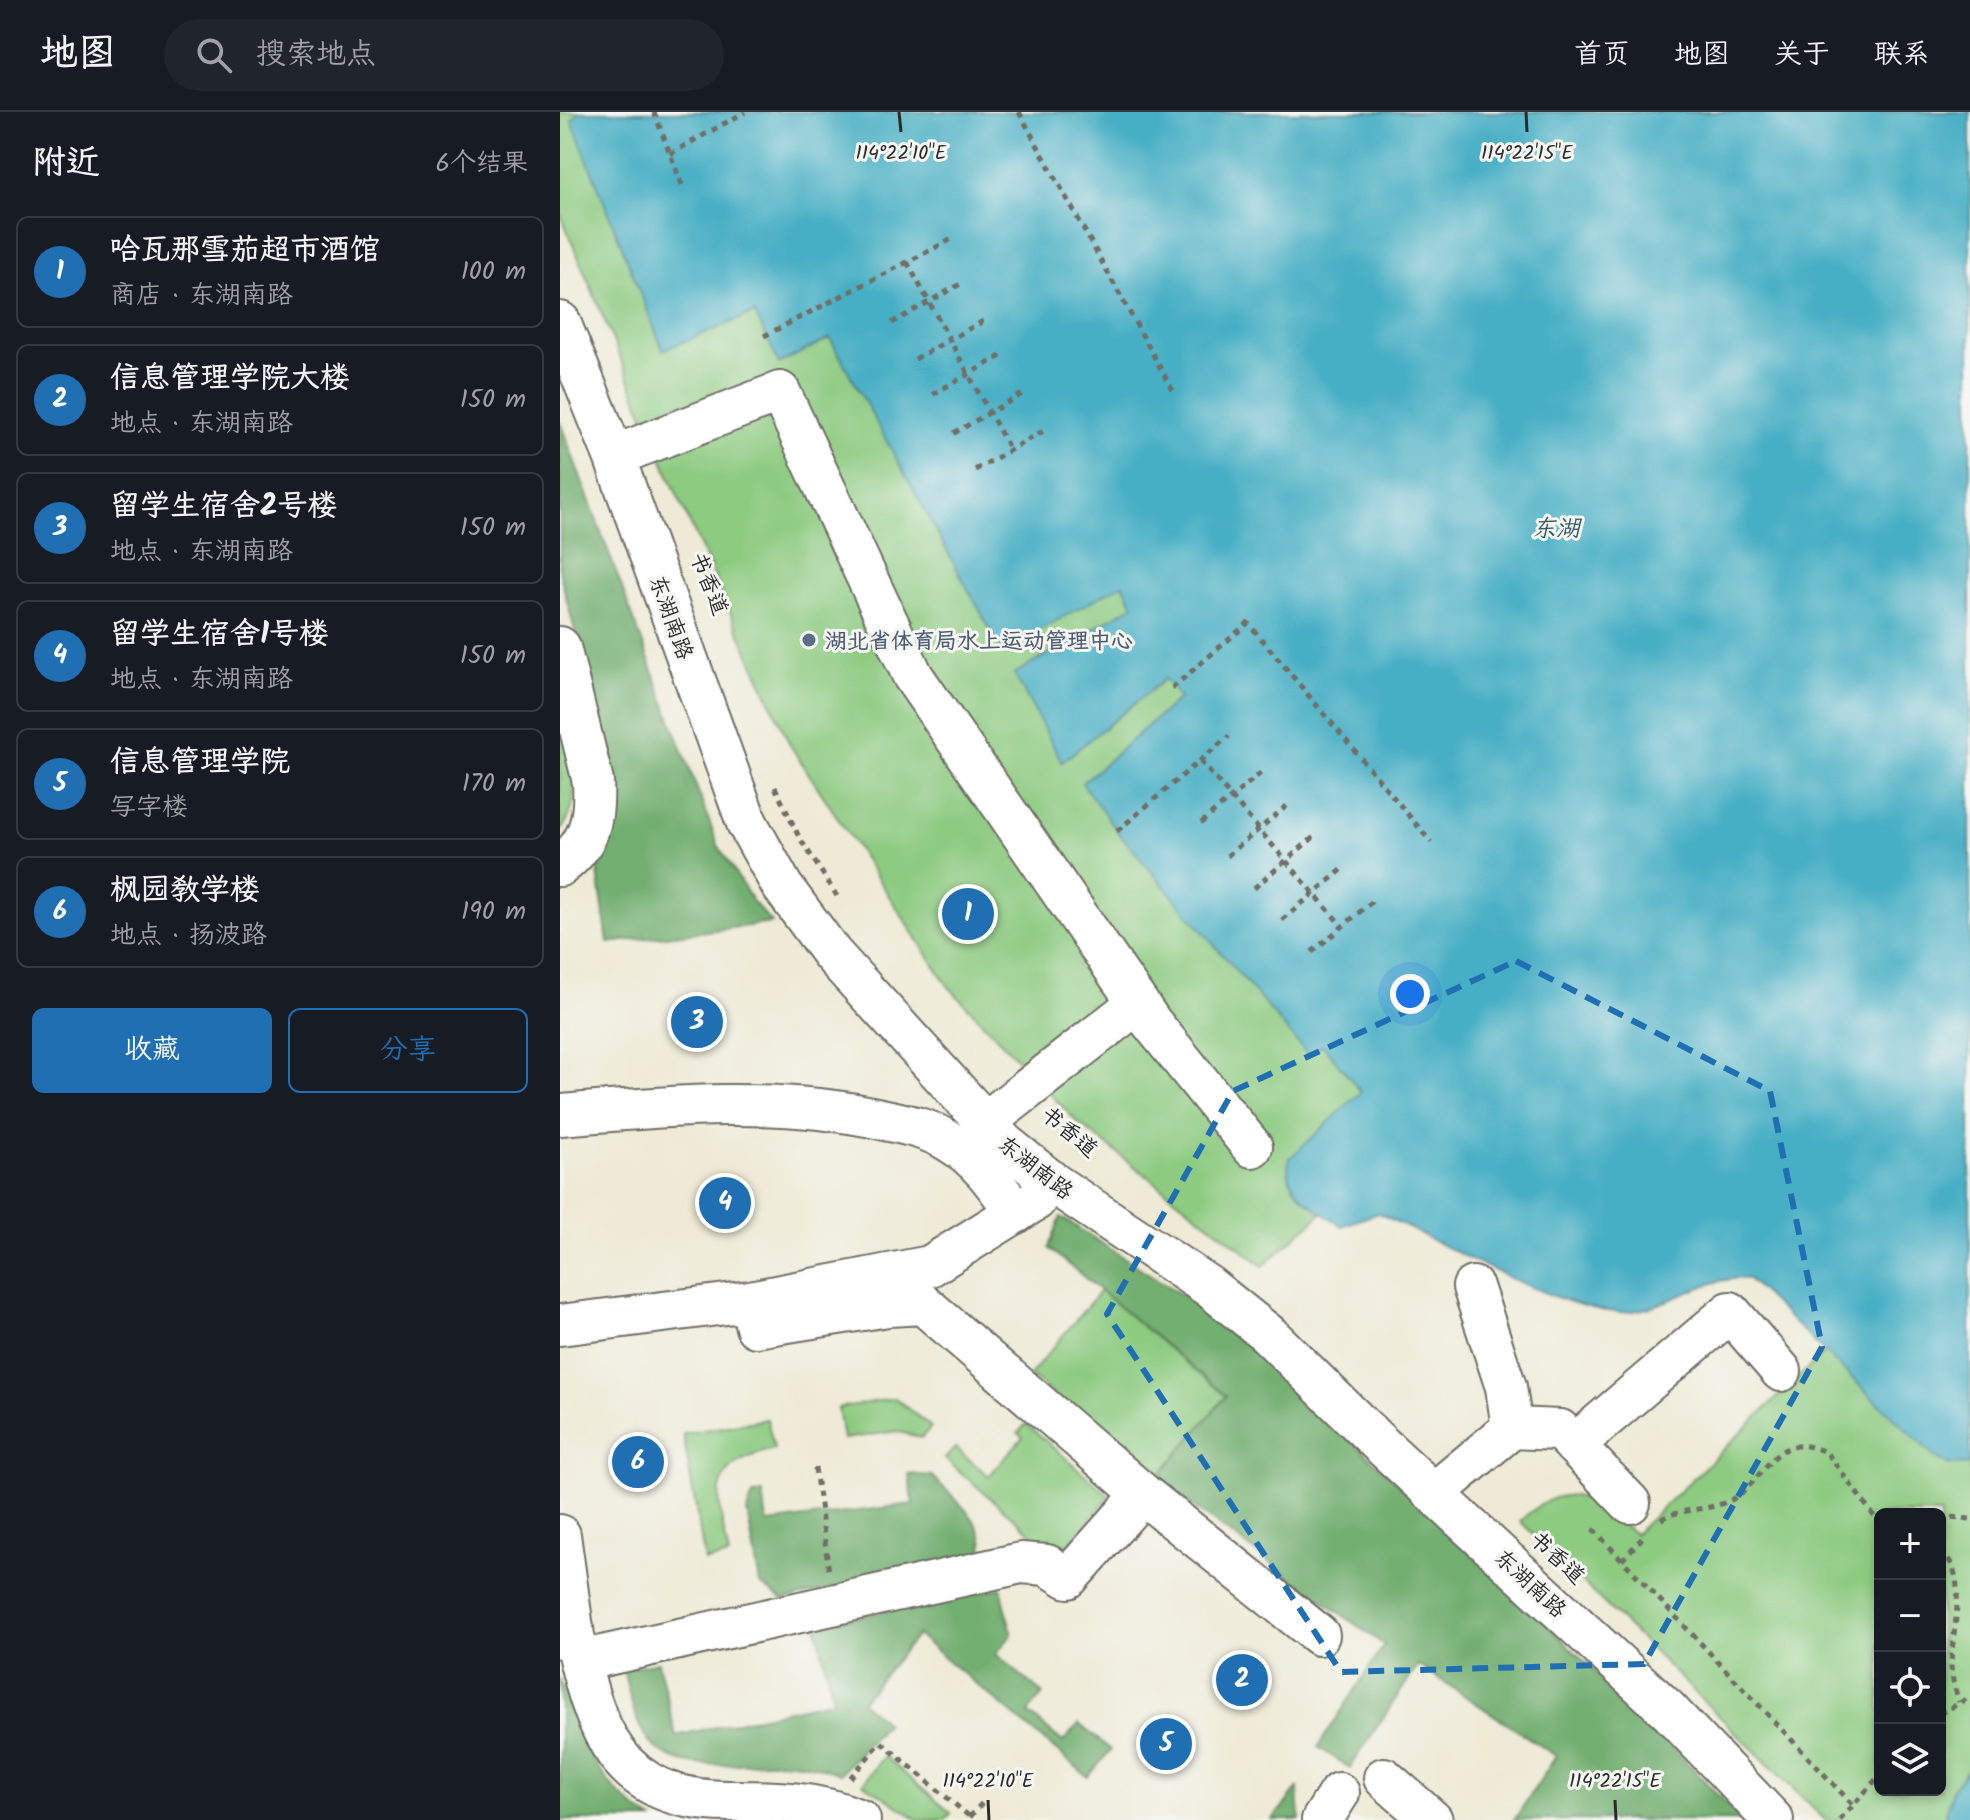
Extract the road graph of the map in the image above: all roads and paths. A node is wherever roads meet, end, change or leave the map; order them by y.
1 (654, 112) edge
2 (745, 112) edge
3 (1019, 112) edge
4 (670, 154) junction
5 (682, 185) dead end
6 (952, 239) dead end
7 (907, 262) junction
8 (962, 283) dead end
9 (928, 303) junction
10 (985, 320) dead end
11 (560, 322) edge
12 (892, 323) dead end
13 (764, 336) dead end
14 (948, 339) junction
15 (1003, 355) dead end
16 (915, 359) dead end
17 (966, 375) junction
18 (1173, 391) dead end
19 (1024, 393) dead end
20 (933, 394) dead end
21 (989, 413) junction
22 (1045, 430) dead end
23 (954, 433) dead end
24 (1010, 450) junction
25 (614, 456) junction
26 (975, 470) dead end
27 (560, 647) edge
28 (1172, 688) dead end
29 (1229, 736) dead end
30 (1200, 761) junction
31 (1263, 771) dead end
32 (773, 782) dead end
33 (1230, 798) junction
34 (1289, 804) dead end
35 (1201, 823) dead end
36 (1258, 830) junction
37 (1117, 831) dead end
38 (1315, 836) dead end
39 (1431, 842) dead end
40 (1227, 856) dead end
41 (1286, 861) junction
42 (560, 866) edge
43 (1344, 868) dead end
44 (1254, 888) dead end
45 (1314, 893) junction
46 (840, 900) dead end
47 (1374, 900) dead end
48 (1282, 920) dead end
49 (1342, 926) junction
50 (1312, 952) dead end
51 (1144, 1013) junction
52 (560, 1115) edge
53 (994, 1134) junction
54 (1252, 1147) dead end
55 (930, 1266) junction
56 (1473, 1287) dead end
57 (750, 1301) junction
58 (560, 1325) edge
59 (988, 1331) dead end
60 (1781, 1371) dead end
61 (1512, 1428) junction
62 (1574, 1445) junction
63 (815, 1468) dead end
64 (1434, 1493) junction
65 (1143, 1494) junction
66 (1874, 1516) edge
67 (1946, 1517) edge
68 (1645, 1519) junction
69 (1970, 1519) edge
70 (1593, 1529) dead end
71 (560, 1535) edge
72 (1946, 1555) edge
73 (1622, 1560) junction
74 (834, 1605) junction
75 (1319, 1635) dead end
76 (571, 1645) edge
77 (1970, 1697) edge
78 (1959, 1702) junction
79 (1946, 1710) edge
80 (1384, 1778) dead end
81 (1874, 1782) edge
82 (982, 1803) dead end
83 (1853, 1805) junction
84 (843, 1813) edge
85 (969, 1818) edge
86 (1432, 1820) edge
87 (1773, 1820) edge
88 (1840, 1820) edge

1 - 4 path
2 - 4 path
3 - 18 path
4 - 5 path
6 - 7 path
7 - 9 path
7 - 13 path
8 - 9 path
9 - 12 path
9 - 14 path
10 - 14 path
11 - 25 street, 东湖南路
14 - 16 path
14 - 17 path
15 - 17 path
17 - 20 path
17 - 21 path
19 - 21 path
21 - 23 path
21 - 24 path
22 - 24 path
24 - 26 path
25 - 51 street
25 - 53 street, 东湖南路
27 - 42 street
28 - 39 path
29 - 30 path
30 - 33 path
30 - 37 path
31 - 33 path
32 - 46 path
33 - 35 path
33 - 36 path
34 - 36 path
36 - 40 path
36 - 41 path
38 - 41 path
41 - 44 path
41 - 45 path
43 - 45 path
45 - 48 path
45 - 49 path
47 - 49 path
49 - 50 path
51 - 53 street
51 - 54 street
52 - 55 street
53 - 64 street, 东湖南路
55 - 57 street
55 - 59 street
56 - 61 street
57 - 58 street
57 - 65 street
60 - 62 street
61 - 62 street
61 - 64 street
62 - 68 street
63 - 74 path
64 - 87 street, 东湖南路
65 - 74 street
65 - 75 street
66 - 68 path
67 - 69 path
68 - 73 path
70 - 73 path
71 - 76 street
72 - 78 path
73 - 83 path
74 - 76 street
76 - 84 street
77 - 78 path
78 - 79 path
80 - 86 street
81 - 83 path
82 - 85 path
83 - 88 path
84 - 85 path

